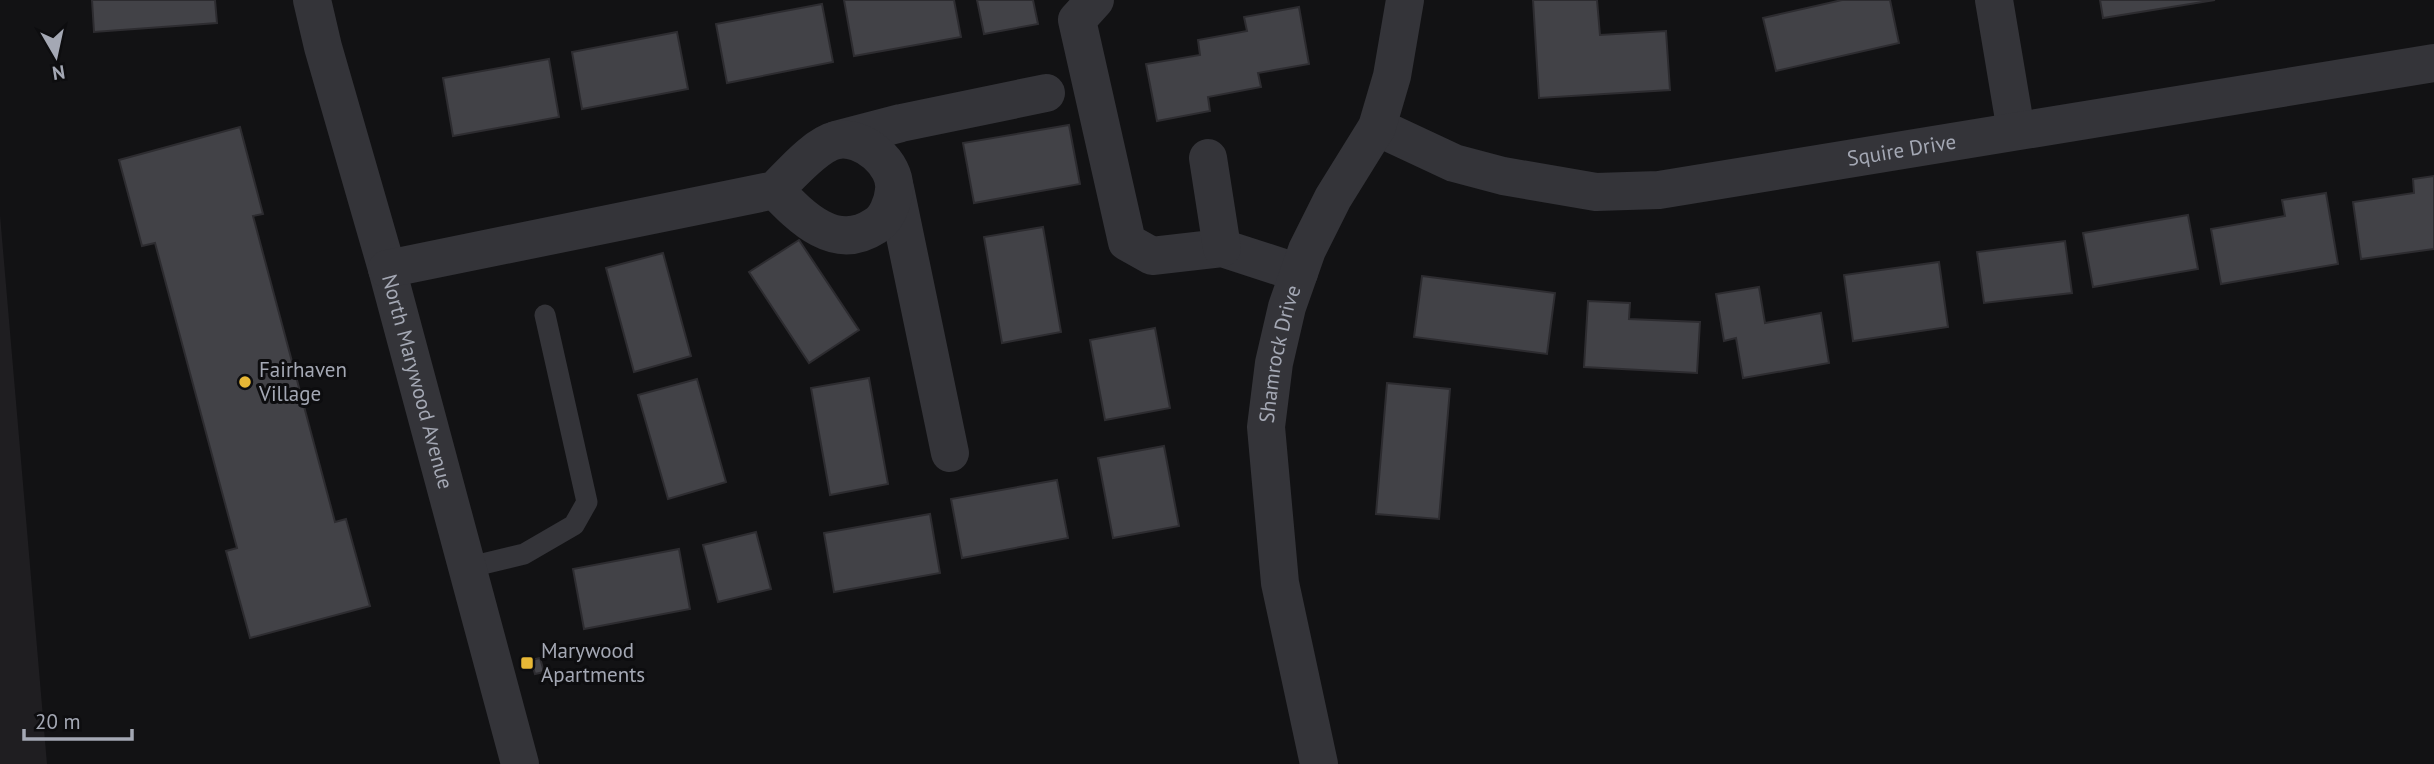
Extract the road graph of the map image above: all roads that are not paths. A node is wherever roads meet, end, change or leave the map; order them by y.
1 (312, 0) edge
2 (1095, 0) edge
3 (1405, 0) edge
4 (1994, 0) edge
5 (2434, 63) edge
6 (1046, 93) dead end
7 (1377, 127) junction
8 (2015, 131) junction
9 (836, 140) junction
10 (1209, 158) dead end
11 (895, 188) junction
12 (775, 190) junction
13 (1222, 248) junction
14 (387, 269) junction
15 (1299, 273) junction
16 (545, 315) dead end
17 (950, 453) dead end
18 (466, 568) junction
19 (1316, 746) edge
20 (520, 764) edge

1 - 14 street, North Marywood Avenue
2 - 13 street
3 - 7 street, Shamrock Drive
4 - 8 street
5 - 8 street, Squire Drive
6 - 9 street
7 - 8 street, Squire Drive
7 - 15 street, Shamrock Drive
9 - 11 street
9 - 12 street
10 - 13 street
11 - 12 street
11 - 17 street
12 - 14 street
13 - 15 street
14 - 18 street, North Marywood Avenue
15 - 19 street, Shamrock Drive
16 - 18 lane
18 - 20 street, North Marywood Avenue

